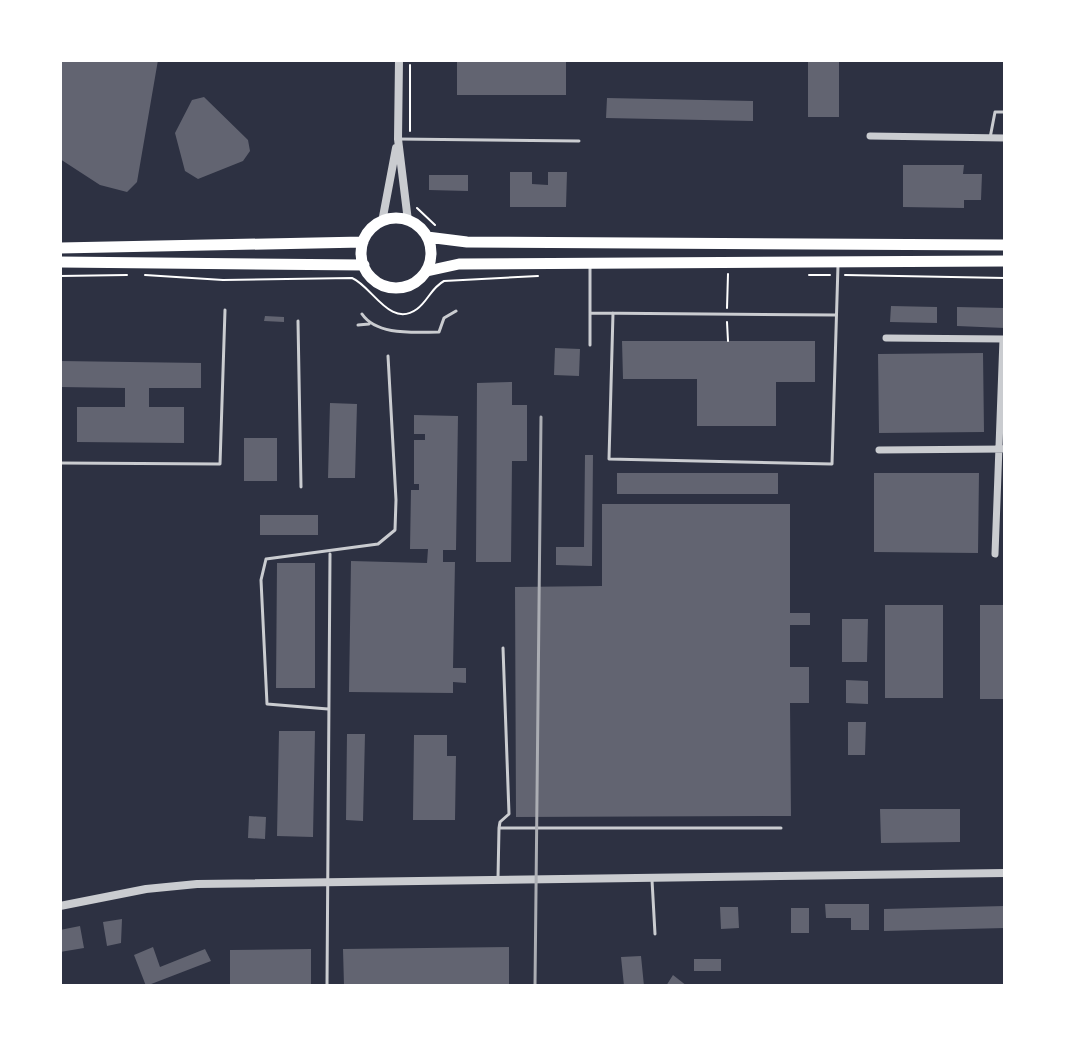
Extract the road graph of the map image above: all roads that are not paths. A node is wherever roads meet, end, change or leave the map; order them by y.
1 (399, 60) edge
2 (1005, 112) edge
3 (870, 136) dead end
4 (990, 138) junction
5 (1005, 138) edge
6 (398, 139) junction
7 (579, 141) dead end
8 (408, 221) junction
9 (382, 222) junction
10 (427, 237) junction
11 (363, 242) junction
12 (162, 243) junction
13 (1005, 245) edge
14 (60, 248) edge
15 (838, 261) junction
16 (1005, 261) edge
17 (60, 262) edge
18 (590, 264) junction
19 (364, 265) junction
20 (135, 268) junction
21 (427, 271) junction
22 (225, 310) dead end
23 (456, 311) dead end
24 (590, 313) junction
25 (613, 313) junction
26 (362, 314) dead end
27 (836, 315) junction
28 (298, 321) dead end
29 (369, 324) junction
30 (358, 325) dead end
31 (886, 338) dead end
32 (1004, 339) edge
33 (590, 345) dead end
34 (388, 356) dead end
35 (1002, 449) edge
36 (879, 450) dead end
37 (60, 463) edge
38 (301, 487) dead end
39 (1005, 527) edge
40 (996, 528) junction
41 (330, 552) junction
42 (995, 554) dead end
43 (503, 648) dead end
44 (328, 709) junction
45 (499, 828) junction
46 (781, 828) dead end
47 (1005, 873) edge
48 (652, 876) junction
49 (498, 878) junction
50 (326, 880) junction
51 (60, 906) edge
52 (655, 934) dead end
53 (327, 986) edge

1 - 6 street
2 - 4 lane
3 - 4 street
4 - 5 street
6 - 7 lane
6 - 8 street
6 - 9 street
8 - 9 main road
8 - 10 main road
9 - 11 main road
10 - 13 main road
10 - 21 main road
11 - 12 main road
11 - 19 main road
12 - 14 main road
12 - 20 lane
15 - 16 main road
15 - 18 main road
15 - 27 lane
17 - 20 main road
18 - 21 main road
18 - 24 lane
19 - 20 main road
19 - 21 main road
22 - 37 lane
23 - 29 lane
24 - 25 lane
24 - 33 lane
25 - 27 lane
25 - 27 lane
26 - 29 lane
28 - 38 lane
29 - 30 lane
31 - 32 street
32 - 35 street
34 - 41 lane
35 - 36 street
35 - 40 street
39 - 40 lane
40 - 42 street
41 - 44 lane
41 - 44 lane
43 - 45 lane
44 - 50 lane
45 - 46 lane
45 - 49 lane
47 - 48 street
48 - 49 street
48 - 52 lane
49 - 50 street
50 - 51 street
50 - 53 lane

